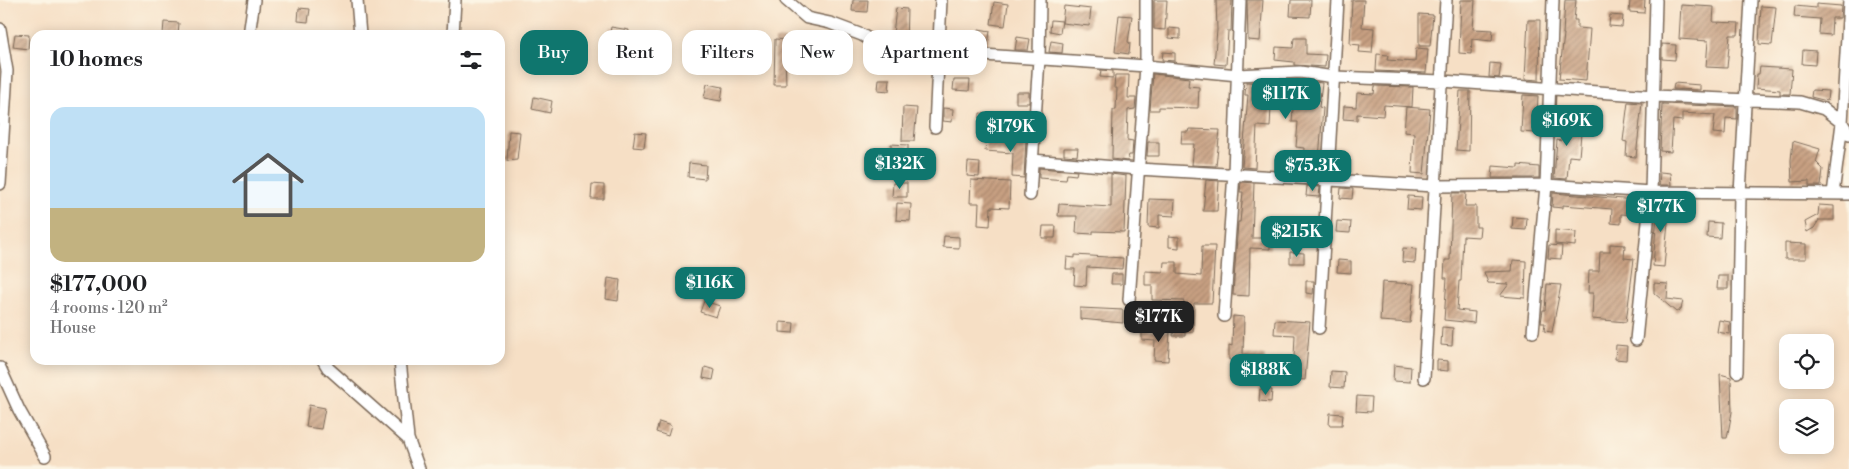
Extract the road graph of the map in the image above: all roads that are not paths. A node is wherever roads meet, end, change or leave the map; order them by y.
1 (254, 0) edge
2 (357, 0) edge
3 (455, 0) edge
4 (786, 0) edge
5 (941, 0) edge
6 (1040, 0) edge
7 (1146, 0) edge
8 (1240, 0) edge
9 (1338, 0) edge
10 (1446, 0) edge
11 (1553, 0) edge
12 (1656, 0) edge
13 (1750, 0) edge
14 (1849, 1) edge
15 (0, 29) edge
16 (250, 30) edge
17 (360, 30) edge
18 (453, 30) edge
19 (940, 30) edge
20 (863, 36) edge
21 (987, 55) edge
22 (1039, 59) junction
23 (1146, 66) junction
24 (938, 75) edge
25 (1238, 75) junction
26 (1334, 77) junction
27 (1442, 81) junction
28 (1550, 89) junction
29 (1654, 96) junction
30 (1746, 100) junction
31 (1842, 123) junction
32 (935, 127) dead end
33 (1849, 134) edge
34 (1032, 160) junction
35 (1138, 169) junction
36 (1234, 173) junction
37 (1328, 179) junction
38 (0, 184) edge
39 (1436, 186) junction
40 (1546, 186) junction
41 (1651, 192) junction
42 (1740, 193) junction
43 (1030, 194) dead end
44 (1833, 194) junction
45 (1849, 194) edge
46 (1130, 300) dead end
47 (1224, 316) dead end
48 (1319, 328) dead end
49 (1533, 332) dead end
50 (1636, 340) dead end
51 (326, 365) edge
52 (400, 365) edge
53 (0, 368) edge
54 (1737, 372) dead end
55 (1424, 378) dead end
56 (408, 440) junction
57 (45, 456) dead end
58 (419, 469) edge

1 - 16 street
2 - 17 street
3 - 18 street
4 - 20 street
5 - 19 street
6 - 22 street
7 - 23 street
8 - 25 street
9 - 26 street
10 - 27 street
11 - 28 street
12 - 29 street
13 - 30 street
14 - 31 street
15 - 38 street
21 - 22 street
22 - 23 street
22 - 34 street
23 - 25 street
23 - 35 street
24 - 32 street
25 - 26 street
25 - 36 street
26 - 27 street
26 - 37 street
27 - 28 street
27 - 39 street
28 - 29 street
28 - 40 street
29 - 30 street
29 - 41 street
30 - 31 street
30 - 42 street
31 - 33 street
31 - 44 street
34 - 35 street
34 - 43 street
35 - 36 street
35 - 46 street
36 - 37 street
36 - 47 street
37 - 39 street
37 - 48 street
39 - 40 street
39 - 55 street
40 - 41 street
40 - 49 street
41 - 42 street
41 - 50 street
42 - 44 street
42 - 54 street
44 - 45 street
51 - 56 street
52 - 56 street
53 - 57 street
56 - 58 street

